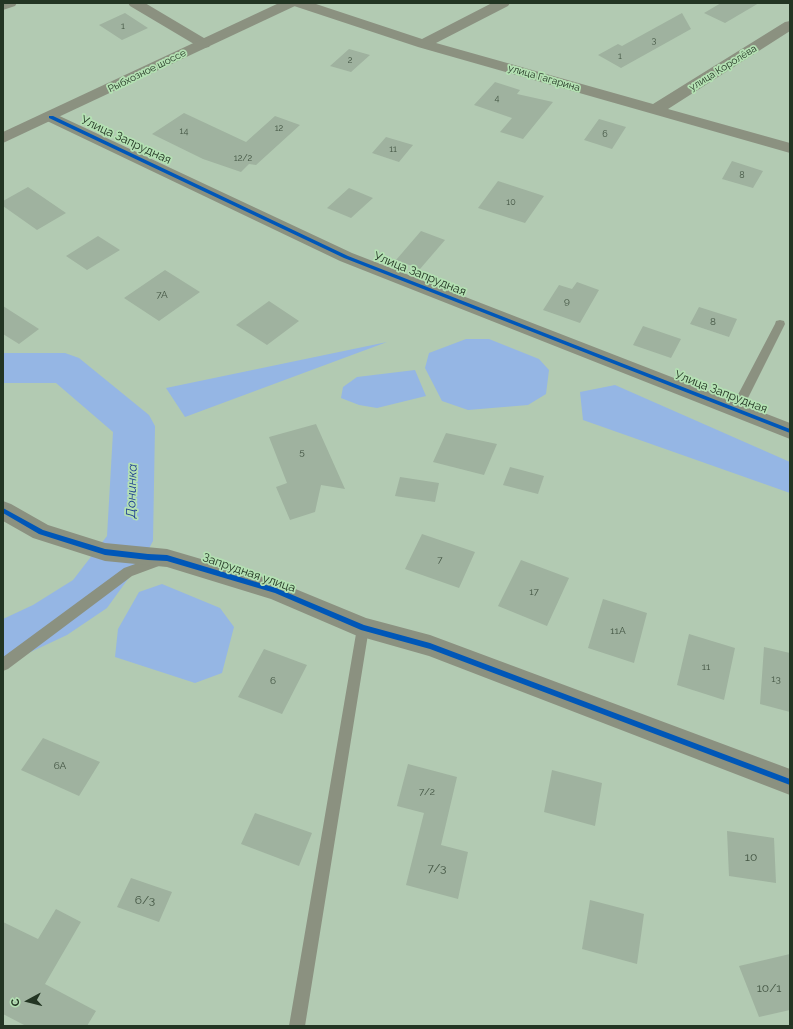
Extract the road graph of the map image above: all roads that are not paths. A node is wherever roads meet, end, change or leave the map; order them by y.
1 (10, 3) edge
2 (135, 3) edge
3 (290, 3) edge
4 (299, 3) edge
5 (503, 3) edge
6 (3, 6) edge
7 (790, 25) edge
8 (204, 44) junction
9 (423, 44) junction
10 (655, 110) junction
11 (51, 117) junction
12 (3, 138) edge
13 (790, 148) edge
14 (780, 324) dead end
15 (736, 410) junction
16 (790, 431) edge
17 (3, 510) edge
18 (158, 557) junction
19 (363, 628) junction
20 (3, 665) edge
21 (790, 782) edge
22 (297, 1026) edge

1 - 6 street
2 - 8 street
3 - 8 street, Рыбхозное шоссе
4 - 9 street, улица Гагарина
5 - 9 street
7 - 10 street, улица Королёва
8 - 11 street, Рыбхозное шоссе
9 - 10 street, улица Гагарина
10 - 13 street, улица Гагарина
11 - 12 street, Рыбхозное шоссе
11 - 15 street, Улица Запрудная
14 - 15 lane
15 - 16 street, Улица Запрудная
17 - 18 street, Запрудная улица
18 - 19 street, Запрудная улица
18 - 20 lane
19 - 21 street, Запрудная улица
19 - 22 lane

